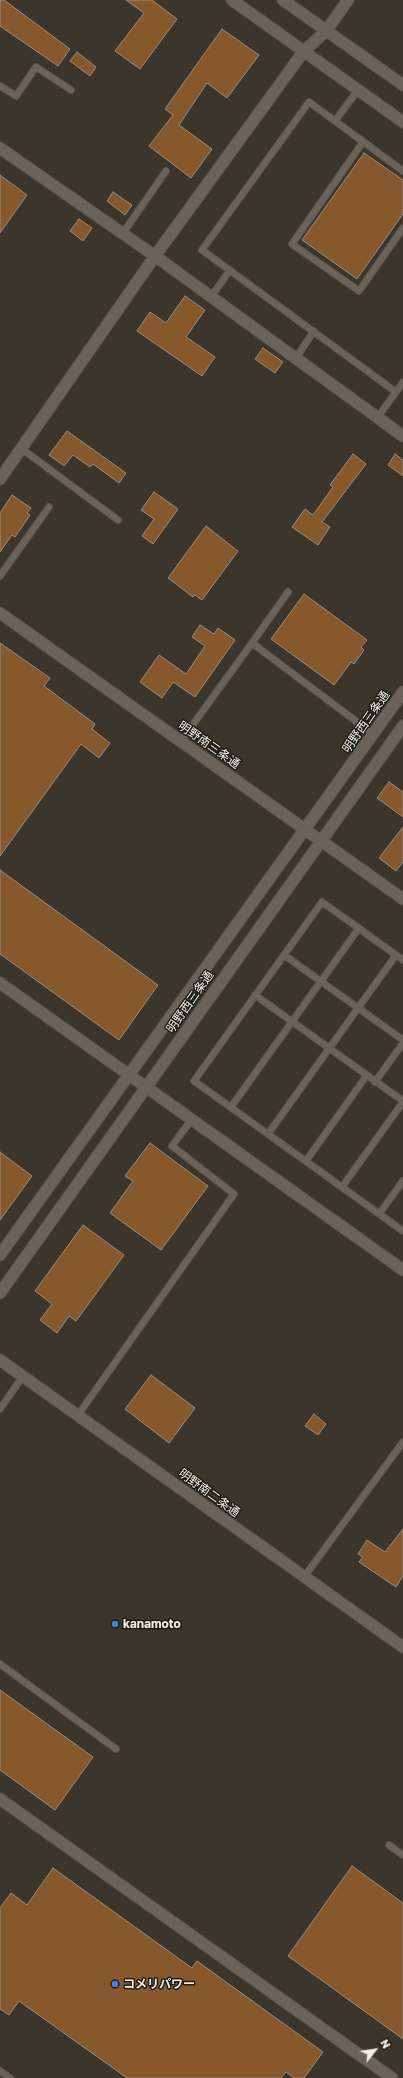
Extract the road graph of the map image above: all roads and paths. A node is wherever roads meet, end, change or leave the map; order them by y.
1 (232, 0) edge
2 (283, 0) edge
3 (348, 0) edge
4 (326, 31) junction
5 (304, 51) junction
6 (403, 85) edge
7 (0, 86) edge
8 (71, 90) dead end
9 (358, 90) junction
10 (335, 121) junction
11 (403, 122) edge
12 (364, 142) junction
13 (0, 148) edge
14 (166, 171) dead end
15 (403, 171) edge
16 (403, 228) edge
17 (123, 233) junction
18 (155, 256) junction
19 (230, 270) junction
20 (211, 297) junction
21 (314, 331) junction
22 (296, 358) junction
23 (403, 382) edge
24 (396, 392) junction
25 (378, 417) junction
26 (403, 436) edge
27 (22, 449) junction
28 (0, 479) edge
29 (49, 507) dead end
30 (118, 520) dead end
31 (0, 576) edge
32 (288, 592) dead end
33 (0, 613) edge
34 (252, 643) junction
35 (403, 692) edge
36 (403, 726) edge
37 (373, 734) junction
38 (180, 741) junction
39 (305, 830) junction
40 (321, 841) junction
41 (403, 899) edge
42 (359, 928) junction
43 (284, 955) junction
44 (396, 955) junction
45 (403, 960) edge
46 (321, 982) junction
47 (0, 983) edge
48 (255, 995) junction
49 (358, 1008) junction
50 (292, 1022) junction
51 (403, 1042) edge
52 (330, 1049) junction
53 (128, 1074) junction
54 (367, 1075) junction
55 (375, 1082) junction
56 (146, 1087) junction
57 (403, 1102) edge
58 (231, 1107) junction
59 (192, 1119) junction
60 (268, 1134) junction
61 (306, 1161) junction
62 (403, 1181) edge
63 (342, 1187) junction
64 (379, 1214) junction
65 (403, 1231) edge
66 (0, 1255) edge
67 (403, 1270) edge
68 (0, 1293) edge
69 (0, 1360) edge
70 (23, 1376) junction
71 (0, 1409) edge
72 (78, 1415) junction
73 (403, 1442) edge
74 (304, 1577) junction
75 (403, 1647) edge
76 (0, 1664) edge
77 (116, 1749) dead end
78 (0, 1799) edge
79 (389, 1845) dead end
80 (403, 1855) edge
81 (0, 2070) edge
82 (10, 2078) edge
83 (392, 2078) edge

1 - 5 street
2 - 4 street
3 - 4 street
4 - 5 street
4 - 6 street
5 - 9 street
5 - 18 street
7 - 8 lane
9 - 10 lane
9 - 11 street
10 - 12 lane
10 - 19 lane
12 - 15 lane
12 - 16 lane
13 - 17 street
14 - 17 lane
17 - 18 street
18 - 20 street
18 - 27 street
19 - 20 lane
19 - 21 lane
20 - 22 street
21 - 22 lane
21 - 24 lane
22 - 25 street
23 - 24 lane
24 - 25 lane
25 - 26 street
27 - 28 street
27 - 30 lane
29 - 31 lane
32 - 34 lane
33 - 38 street, 明野南三条通
34 - 37 lane
34 - 38 lane
35 - 37 street, 明野西三条通
36 - 40 street, 明野西三条通
37 - 39 street, 明野西三条通
38 - 39 street, 明野南三条通
39 - 40 street, 明野南三条通
39 - 53 street, 明野西三条通
40 - 41 street, 明野南三条通
40 - 56 street, 明野西三条通
42 - 43 lane
42 - 44 lane
42 - 46 lane
43 - 46 lane
43 - 48 lane
44 - 45 lane
44 - 49 lane
46 - 49 lane
46 - 50 lane
47 - 53 street
48 - 50 lane
48 - 58 lane
49 - 51 lane
49 - 52 lane
50 - 52 lane
50 - 58 lane
51 - 55 lane
52 - 54 lane
52 - 60 lane
53 - 56 street
53 - 66 street, 明野西三条通
54 - 55 lane
54 - 61 lane
55 - 57 lane
56 - 59 street
56 - 68 street, 明野西三条通
57 - 63 lane
58 - 60 lane
59 - 67 street
59 - 72 lane
60 - 61 lane
61 - 63 lane
62 - 64 lane
63 - 64 lane
64 - 65 lane
69 - 70 street, 明野南二条通
70 - 71 lane
70 - 72 street, 明野南二条通
72 - 74 street, 明野南二条通
73 - 74 lane
74 - 75 street, 明野南二条通
76 - 77 lane
78 - 83 street
79 - 80 lane
81 - 82 lane

